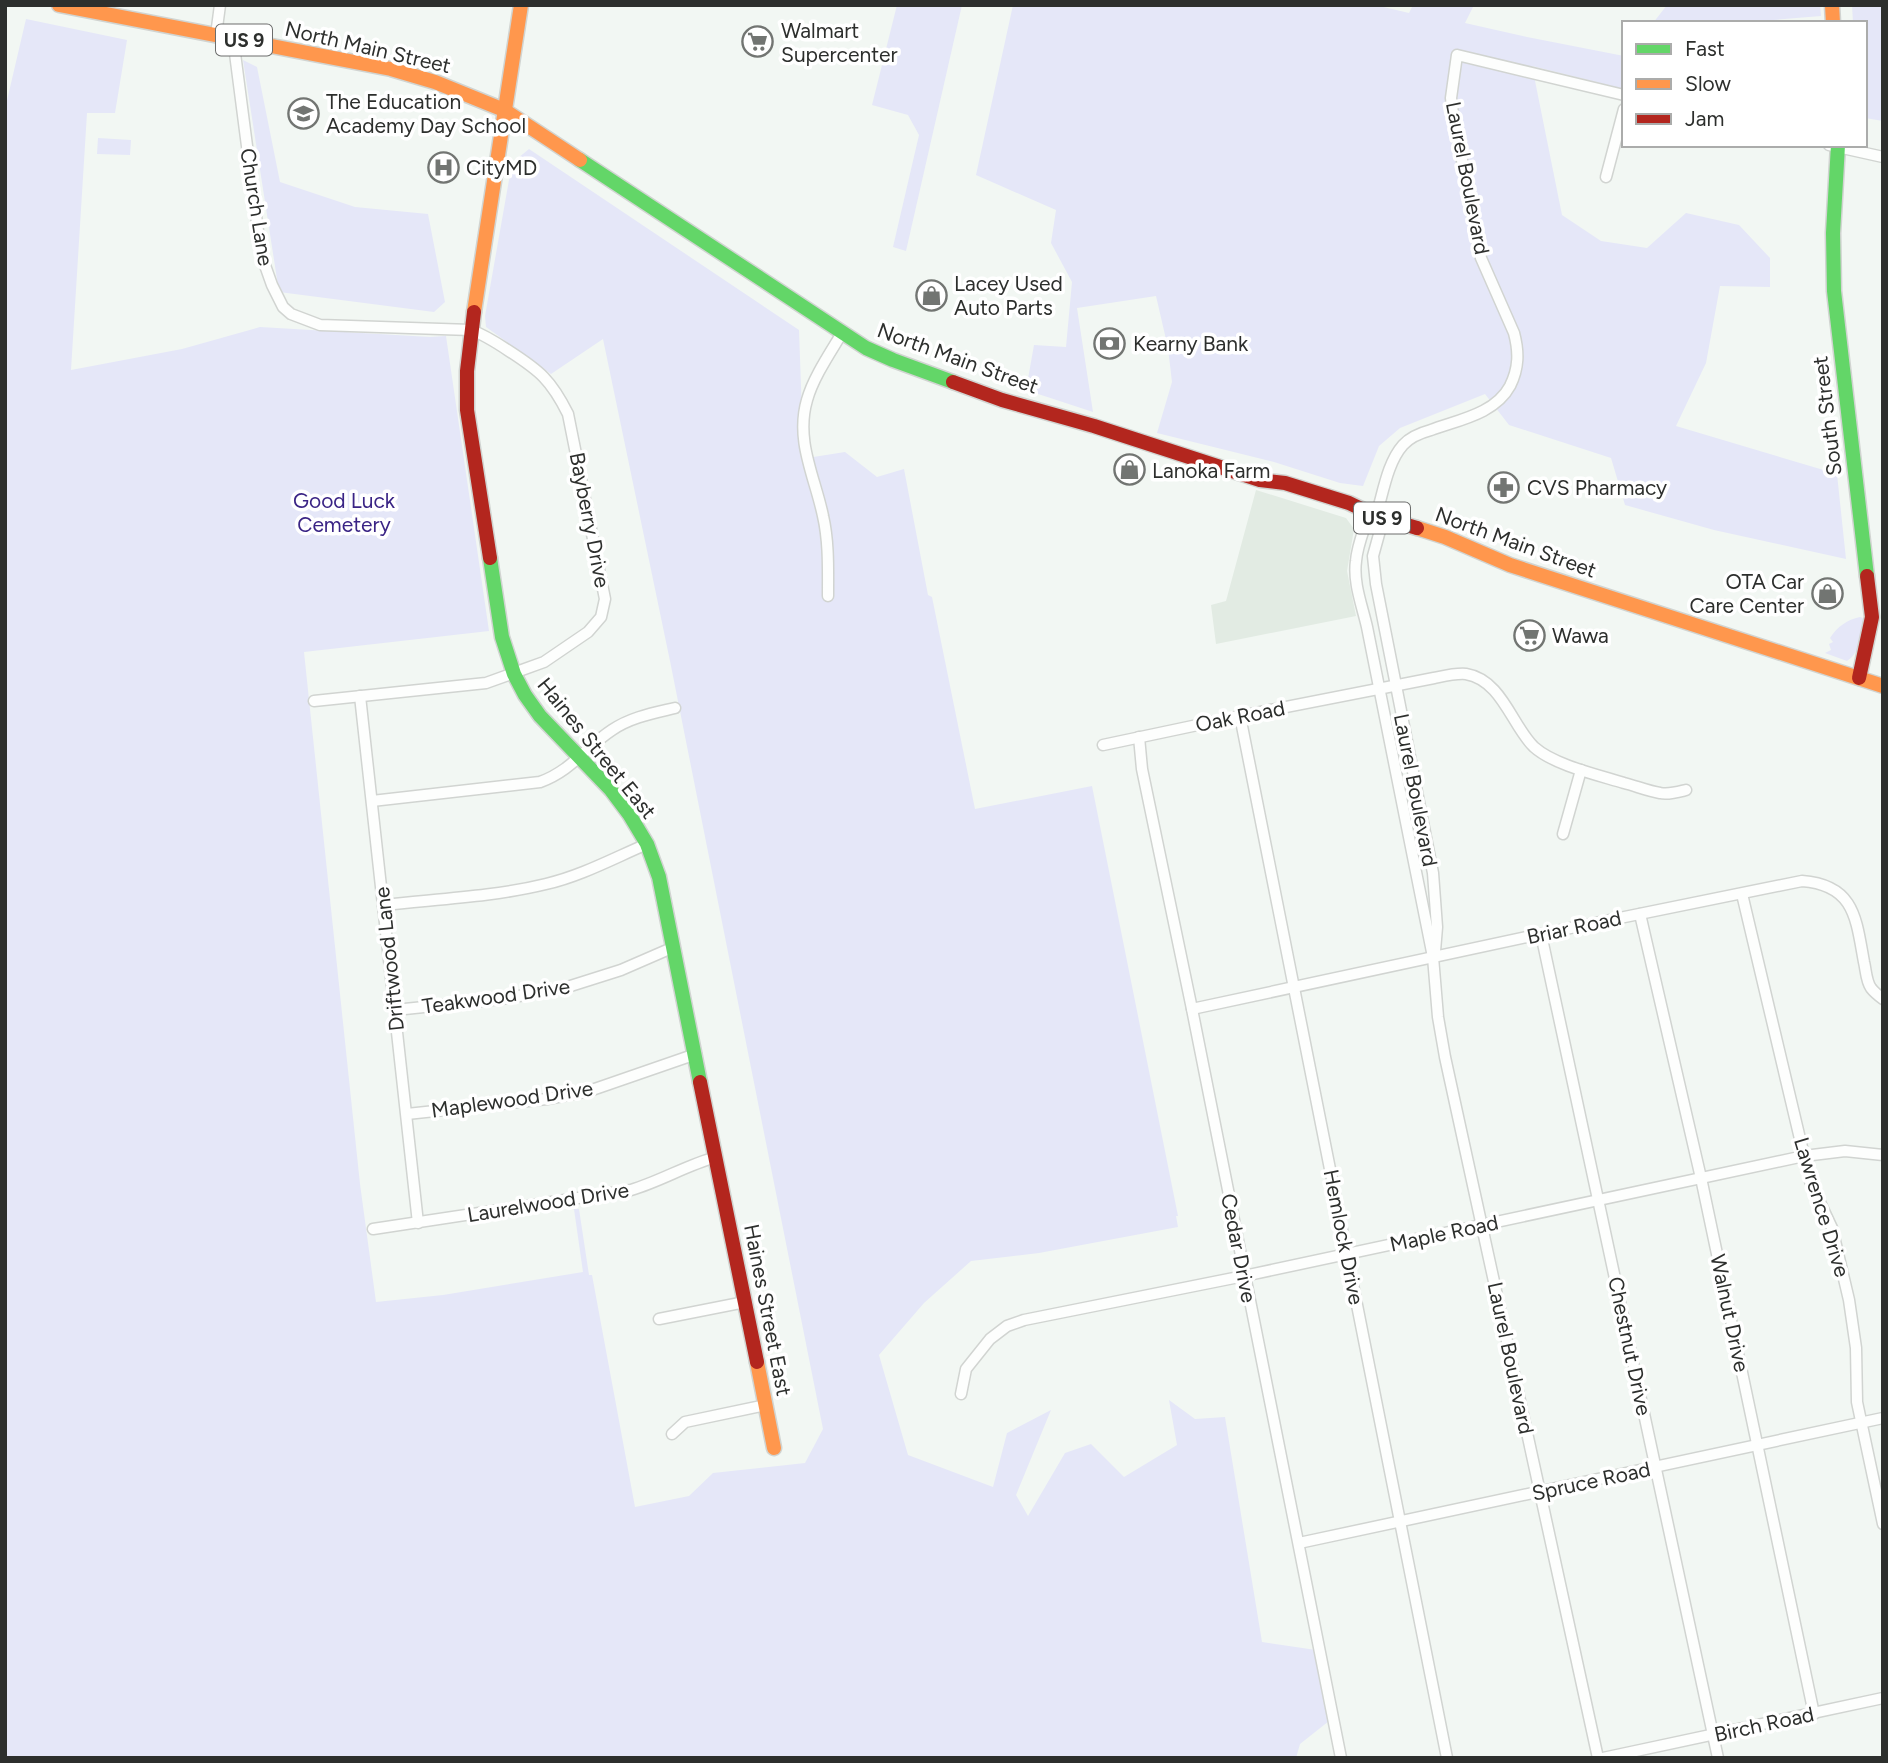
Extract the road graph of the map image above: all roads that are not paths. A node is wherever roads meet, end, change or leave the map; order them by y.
1 (59, 5) edge
2 (220, 5) edge
3 (521, 5) edge
4 (216, 35) junction
5 (233, 38) junction
6 (1622, 95) edge
7 (504, 110) junction
8 (1622, 117) edge
9 (1835, 147) edge
10 (1839, 147) edge
11 (1883, 157) edge
12 (1606, 177) dead end
13 (471, 330) junction
14 (842, 333) junction
15 (1377, 516) junction
16 (828, 596) dead end
17 (1384, 624) junction
18 (1367, 627) junction
19 (514, 674) junction
20 (1858, 678) junction
21 (1396, 685) junction
22 (1883, 686) edge
23 (1379, 689) junction
24 (360, 696) junction
25 (314, 701) dead end
26 (675, 708) dead end
27 (1240, 716) junction
28 (1139, 737) junction
29 (1103, 745) dead end
30 (579, 757) junction
31 (1581, 770) junction
32 (1686, 790) dead end
33 (372, 801) junction
34 (1563, 834) dead end
35 (647, 844) junction
36 (1742, 894) junction
37 (383, 905) junction
38 (1640, 914) junction
39 (1541, 934) junction
40 (674, 947) junction
41 (1433, 957) junction
42 (1293, 987) junction
43 (1883, 999) edge
44 (1192, 1009) junction
45 (395, 1010) junction
46 (696, 1054) junction
47 (407, 1114) junction
48 (1883, 1155) edge
49 (1804, 1156) junction
50 (716, 1157) junction
51 (1702, 1178) junction
52 (1599, 1200) junction
53 (418, 1223) junction
54 (1482, 1224) junction
55 (373, 1229) dead end
56 (1348, 1254) junction
57 (1244, 1276) junction
58 (746, 1302) junction
59 (659, 1319) dead end
60 (961, 1394) dead end
61 (766, 1405) junction
62 (1883, 1418) edge
63 (1861, 1423) junction
64 (672, 1434) dead end
65 (1759, 1446) junction
66 (774, 1448) dead end
67 (1655, 1467) junction
68 (1540, 1492) junction
69 (1401, 1522) junction
70 (1883, 1524) edge
71 (1298, 1543) junction
72 (1883, 1698) edge
73 (1814, 1714) junction
74 (1713, 1735) junction
75 (1341, 1758) edge
76 (1447, 1758) edge
77 (1598, 1758) edge
78 (1603, 1758) edge
79 (1718, 1758) edge

1 - 4 main road, North Main Street / US 9
2 - 4 street
3 - 7 main road, Haines Street East
4 - 5 main road, North Main Street / US 9
5 - 7 main road, North Main Street / US 9
5 - 13 street, Church Lane
6 - 15 street, Laurel Boulevard
7 - 13 main road, Haines Street East
7 - 14 main road, North Main Street / US 9
8 - 12 street
9 - 20 main road, South Street
10 - 11 street
13 - 19 main road, Haines Street East
13 - 19 street, Bayberry Drive
14 - 15 main road, North Main Street / US 9
14 - 16 street
15 - 17 street, Laurel Boulevard
15 - 18 street, Laurel Boulevard
15 - 20 main road, North Main Street / US 9
17 - 18 street
17 - 21 street, Laurel Boulevard
18 - 23 street, Laurel Boulevard
19 - 24 street, Bayberry Drive
19 - 30 main road, Haines Street East
20 - 22 main road, North Main Street / US 9
21 - 23 street, Oak Road
21 - 31 street, Oak Road
21 - 41 street, Laurel Boulevard
23 - 27 street, Oak Road
23 - 41 street, Laurel Boulevard
24 - 25 street, Bayberry Drive
24 - 33 street, Driftwood Lane
26 - 30 street
27 - 28 street, Oak Road
27 - 42 street, Hemlock Drive
28 - 29 street, Oak Road
28 - 44 street, Cedar Drive
30 - 33 street
30 - 35 main road, Haines Street East
31 - 32 street, Oak Road
31 - 34 street
33 - 37 street, Driftwood Lane
35 - 37 street
35 - 40 main road, Haines Street East
36 - 38 street, Briar Road
36 - 43 street, Briar Road
36 - 49 street, Lawrence Drive
37 - 45 street, Driftwood Lane
38 - 39 street, Briar Road
38 - 51 street, Walnut Drive
39 - 41 street, Briar Road
39 - 52 street, Chestnut Drive
40 - 45 street, Teakwood Drive
40 - 46 main road, Haines Street East
41 - 42 street, Briar Road
41 - 54 street, Laurel Boulevard
42 - 44 street, Briar Road
42 - 56 street, Hemlock Drive
44 - 57 street, Cedar Drive
45 - 47 street, Driftwood Lane
46 - 47 street, Maplewood Drive
46 - 50 main road, Haines Street East
47 - 53 street, Driftwood Lane
48 - 49 street, Maple Road
49 - 51 street, Maple Road
49 - 63 street, Lawrence Drive
50 - 53 street, Laurelwood Drive
50 - 58 main road, Haines Street East
51 - 52 street, Maple Road
51 - 65 street, Walnut Drive
52 - 54 street, Maple Road
52 - 67 street, Chestnut Drive
53 - 55 street, Laurelwood Drive
54 - 56 street, Maple Road
54 - 68 street, Laurel Boulevard
56 - 57 street, Maple Road
56 - 69 street, Hemlock Drive
57 - 60 street, Maple Road
57 - 71 street, Cedar Drive
58 - 59 street
58 - 61 main road, Haines Street East
61 - 64 street
61 - 66 main road, Haines Street East
62 - 63 street, Spruce Road
63 - 65 street, Spruce Road
63 - 70 street, Lawrence Drive
65 - 67 street, Spruce Road
65 - 73 street, Walnut Drive
67 - 68 street, Spruce Road
67 - 74 street, Chestnut Drive
68 - 69 street, Spruce Road
68 - 77 street, Laurel Boulevard
69 - 71 street, Spruce Road
69 - 76 street, Hemlock Drive
71 - 75 street, Cedar Drive
72 - 73 street, Birch Road
73 - 74 street, Birch Road
74 - 78 street, Birch Road
74 - 79 street, Chestnut Drive

